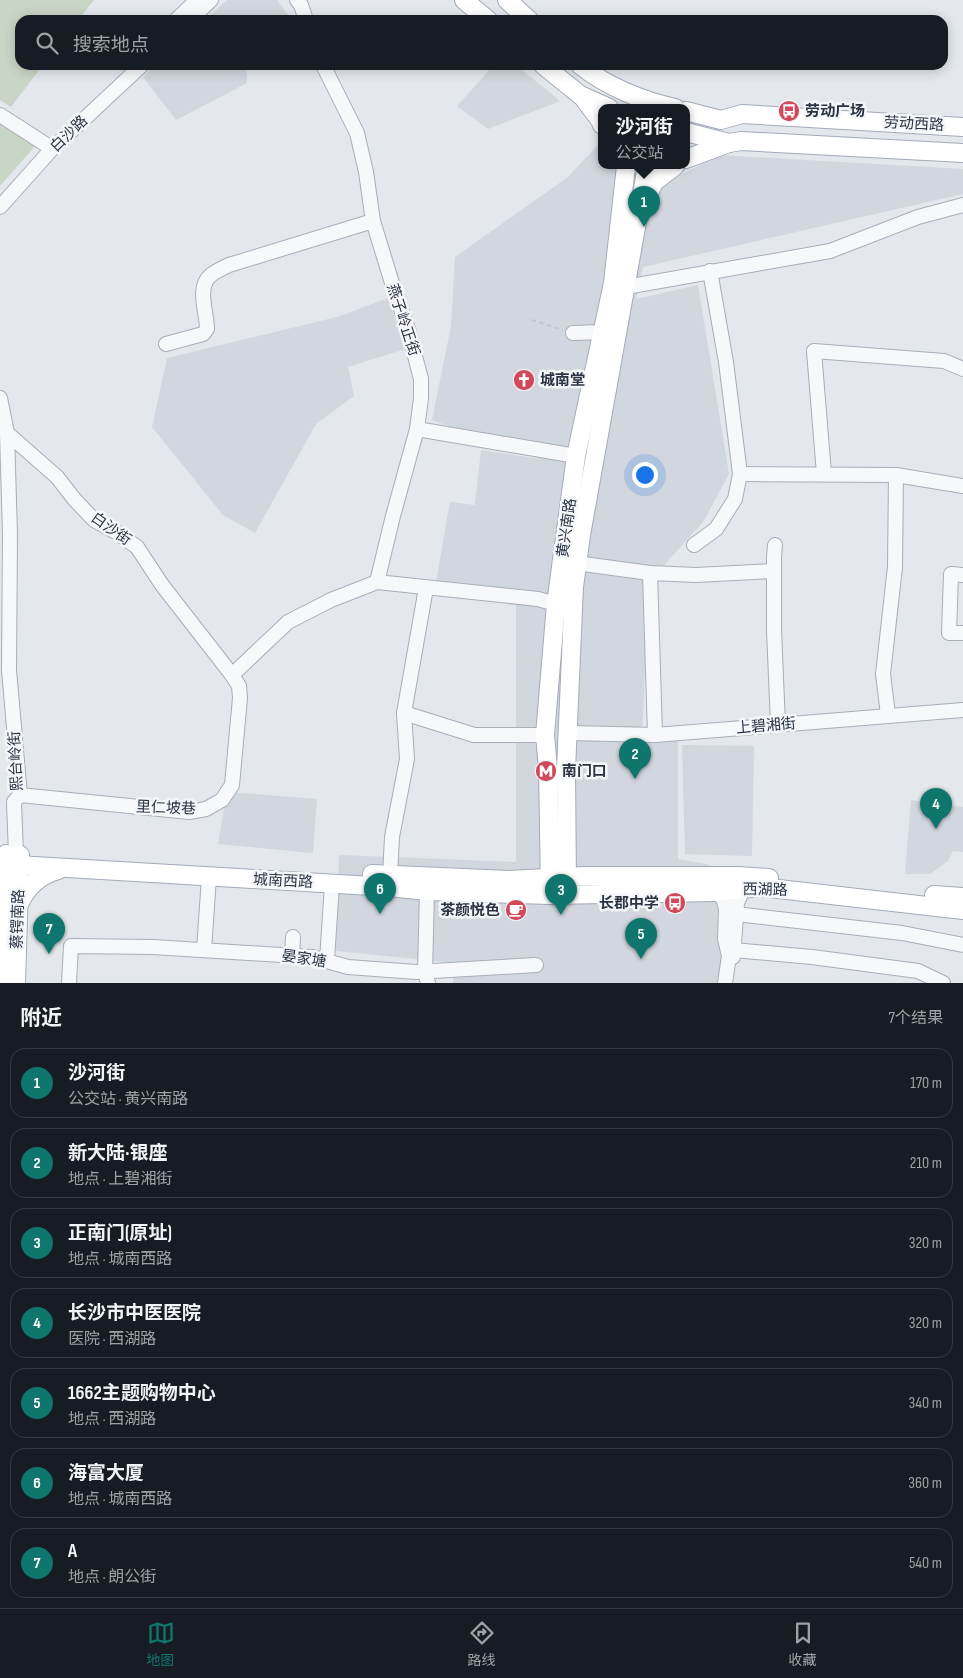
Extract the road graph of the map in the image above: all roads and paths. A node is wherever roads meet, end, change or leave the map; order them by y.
1 (197, 0) edge
2 (211, 0) edge
3 (297, 0) edge
4 (464, 0) edge
5 (507, 0) edge
6 (181, 15) edge
7 (195, 15) edge
8 (304, 15) edge
9 (482, 15) edge
10 (524, 15) edge
11 (124, 70) edge
12 (137, 70) edge
13 (326, 70) edge
14 (549, 70) edge
15 (588, 70) edge
16 (580, 95) junction
17 (635, 102) edge
18 (600, 104) edge
19 (647, 104) edge
20 (690, 112) edge
21 (0, 115) edge
22 (598, 118) edge
23 (963, 127) edge
24 (690, 133) edge
25 (729, 143) junction
26 (46, 144) junction
27 (963, 153) edge
28 (690, 158) edge
29 (615, 169) edge
30 (626, 169) edge
31 (646, 169) edge
32 (671, 169) edge
33 (0, 195) edge
34 (963, 205) edge
35 (0, 207) edge
36 (629, 217) junction
37 (373, 221) junction
38 (710, 271) junction
39 (626, 287) junction
40 (532, 320) dead end
41 (602, 332) junction
42 (573, 333) joint
43 (166, 344) dead end
44 (963, 369) edge
45 (0, 398) edge
46 (417, 429) junction
47 (7, 433) junction
48 (576, 456) junction
49 (740, 474) junction
50 (824, 474) junction
51 (896, 475) junction
52 (963, 486) edge
53 (694, 545) dead end
54 (775, 545) dead end
55 (570, 562) junction
56 (774, 571) junction
57 (650, 573) junction
58 (963, 574) edge
59 (377, 582) junction
60 (426, 588) junction
61 (556, 604) junction
62 (963, 634) edge
63 (220, 661) joint
64 (232, 675) junction
65 (963, 710) edge
66 (404, 713) junction
67 (888, 715) junction
68 (778, 725) junction
69 (569, 733) junction
70 (546, 735) junction
71 (655, 735) junction
72 (20, 795) junction
73 (558, 845) junction
74 (10, 858) edge
75 (64, 868) junction
76 (390, 875) junction
77 (606, 876) junction
78 (209, 877) junction
79 (558, 877) junction
80 (509, 880) junction
81 (332, 884) junction
82 (743, 889) junction
83 (2, 890) edge
84 (963, 890) edge
85 (427, 891) junction
86 (714, 892) junction
87 (559, 895) junction
88 (943, 896) junction
89 (963, 897) edge
90 (18, 906) junction
91 (963, 910) edge
92 (736, 914) junction
93 (292, 937) dead end
94 (963, 945) edge
95 (204, 950) junction
96 (734, 950) junction
97 (292, 956) junction
98 (327, 960) junction
99 (536, 965) dead end
100 (427, 977) edge
101 (2, 983) edge
102 (16, 983) edge
103 (70, 983) edge
104 (726, 983) edge
105 (730, 983) edge
106 (943, 983) edge

1 - 6 street
2 - 7 street
3 - 8 street
4 - 9 main road
5 - 10 main road
11 - 26 street, 白沙路
12 - 35 street, 白沙路
13 - 37 street, 燕子岭正街
14 - 16 main road
15 - 17 main road
16 - 18 main road
16 - 22 main road
17 - 19 main road
20 - 23 main road, 劳动西路
21 - 26 street
24 - 25 main road, 劳动西路
25 - 27 main road, 劳动西路
25 - 28 main road
26 - 33 street, 白沙路
29 - 36 main road
30 - 36 main road, 黄兴南路
31 - 36 main road, 黄兴南路
32 - 36 main road
34 - 38 street
36 - 39 main road, 黄兴南路
36 - 41 main road, 黄兴南路
37 - 43 street
37 - 46 street, 燕子岭正街
38 - 39 street
38 - 49 street
39 - 55 main road, 黄兴南路
40 - 42 path
41 - 42 street
41 - 48 main road, 黄兴南路
44 - 50 street
45 - 47 street, 熙台岭街
46 - 48 street
46 - 59 street, 燕子岭正街
47 - 63 street, 白沙街
47 - 72 street, 熙台岭街
48 - 55 main road, 黄兴南路
49 - 50 street
49 - 53 street
50 - 51 street
51 - 52 street
51 - 67 street
54 - 56 street
55 - 57 street
55 - 61 main road, 黄兴南路
55 - 69 main road, 黄兴南路
56 - 57 street
56 - 68 street
57 - 71 street
58 - 62 street
59 - 60 street
59 - 64 street
60 - 61 street
60 - 66 street
61 - 70 main road, 黄兴南路
63 - 64 street, 里仁坡巷
64 - 72 street, 里仁坡巷
65 - 67 street, 上碧湘街
66 - 70 street
66 - 76 street
67 - 68 street, 上碧湘街
68 - 71 street, 上碧湘街
69 - 71 street, 上碧湘街
69 - 73 main road, 黄兴南路
70 - 73 main road, 黄兴南路
72 - 74 street, 熙台岭街
73 - 77 main road
73 - 79 main road, 黄兴南路
73 - 80 main road
74 - 75 main road, 城南西路
74 - 76 main road, 城南西路
74 - 83 main road, 蔡锷南路
74 - 90 main road, 蔡锷南路
75 - 78 main road, 城南西路
75 - 90 main road
76 - 80 main road, 城南西路
77 - 79 main road, 西湖路
77 - 88 main road, 西湖路
78 - 81 main road, 城南西路
78 - 95 street
79 - 80 main road, 城南西路
79 - 87 main road, 黄兴南路
81 - 85 main road, 城南西路
81 - 98 street
82 - 86 main road, 西湖路
82 - 91 main road, 西湖路
82 - 92 street
83 - 101 main road, 蔡锷南路
84 - 88 main road
85 - 87 main road, 城南西路
85 - 100 street
86 - 87 main road, 西湖路
86 - 104 street
88 - 89 main road, 西湖路
90 - 102 main road, 蔡锷南路
92 - 94 street
92 - 96 street
93 - 97 street
95 - 97 street, 晏家塘
95 - 103 street, 晏家塘
96 - 105 street
96 - 106 street
97 - 98 street, 晏家塘
98 - 100 street, 晏家塘
99 - 100 street, 晏家塘

